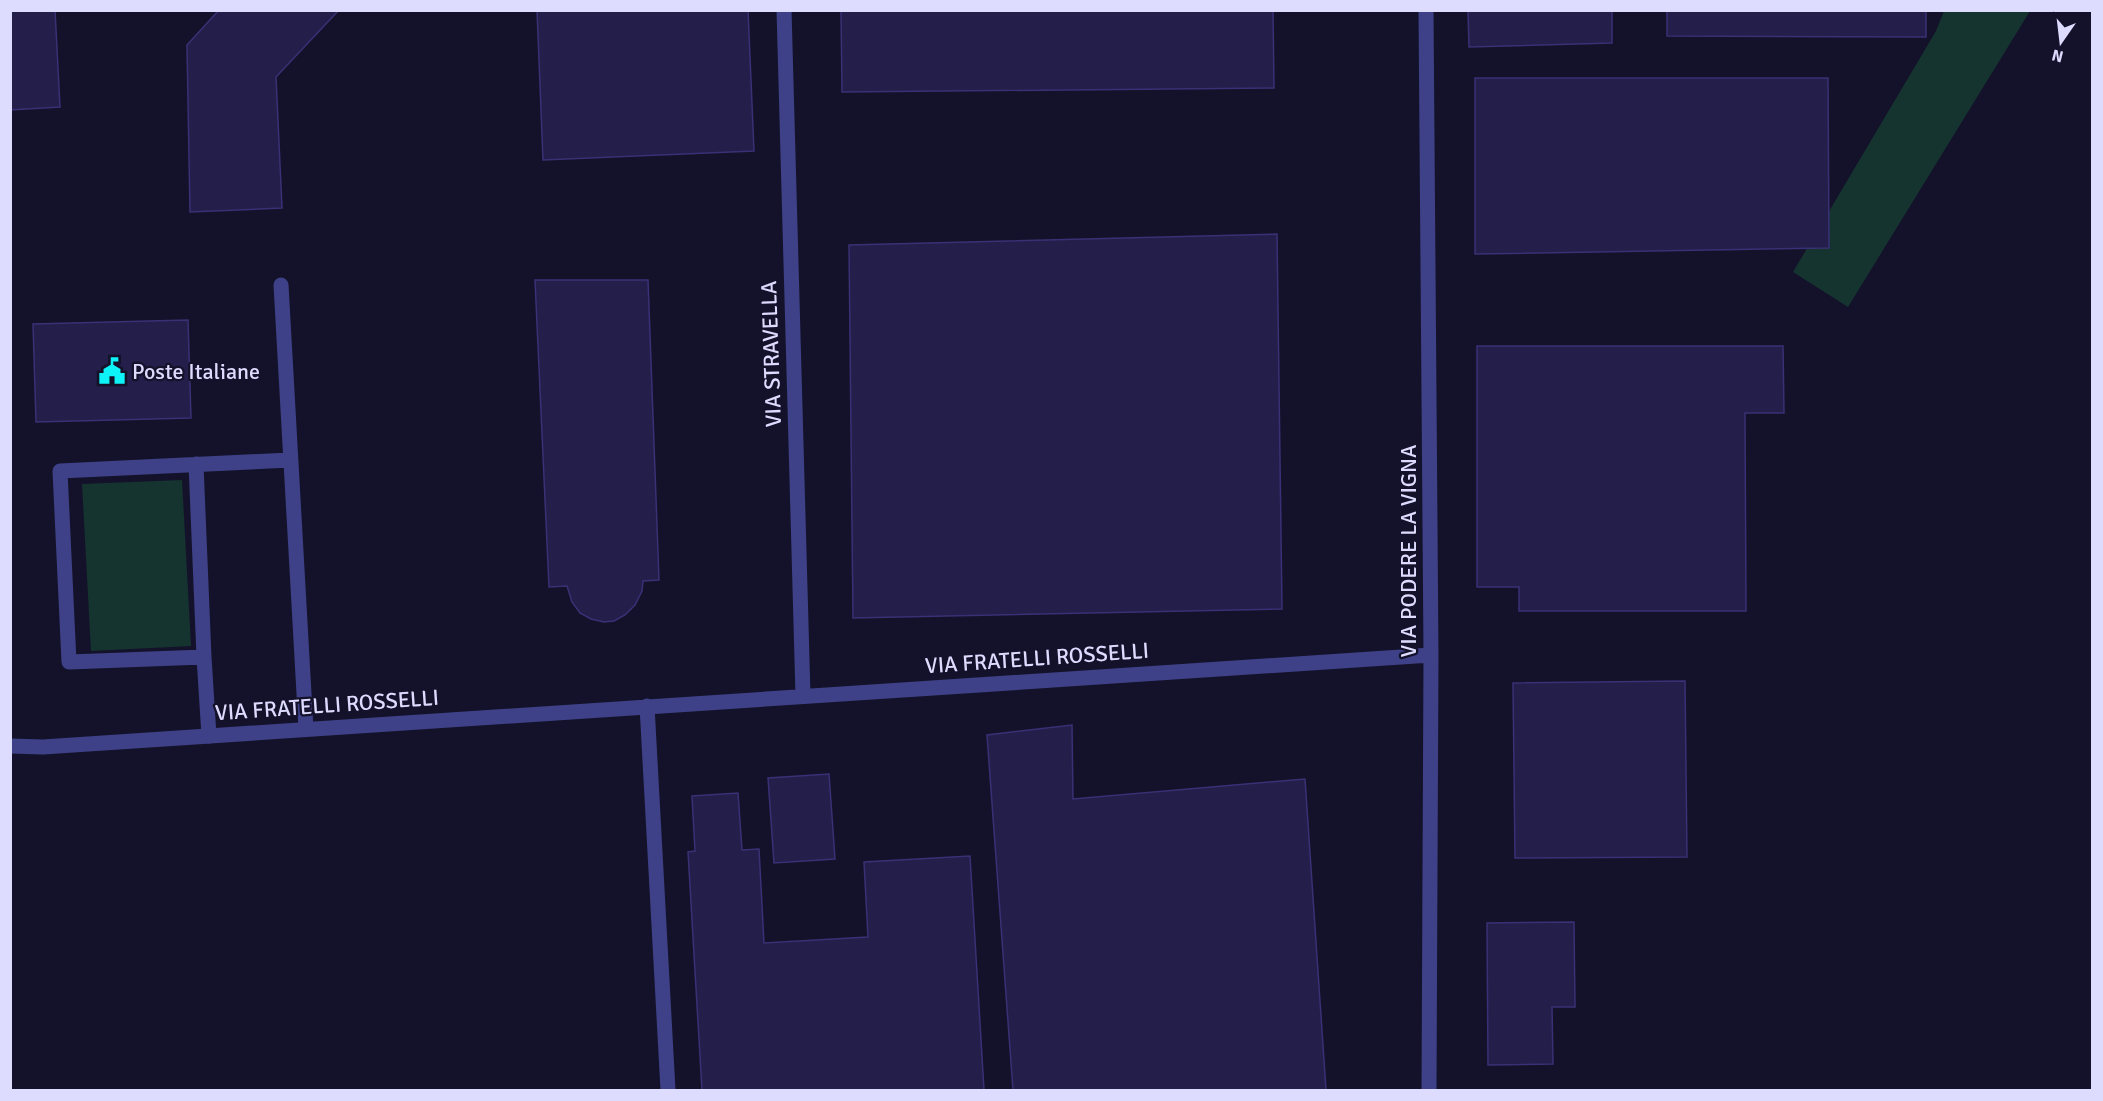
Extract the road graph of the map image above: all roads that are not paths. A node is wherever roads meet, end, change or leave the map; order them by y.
1 (784, 10) edge
2 (1426, 10) edge
3 (281, 285) dead end
4 (290, 460) junction
5 (196, 464) junction
6 (1431, 655) junction
7 (204, 657) junction
8 (803, 696) junction
9 (647, 706) junction
10 (306, 729) junction
11 (209, 735) junction
12 (10, 746) edge
13 (668, 1090) edge
14 (1429, 1090) edge

1 - 8 street, VIA STRAVELLA
2 - 6 street, VIA PODERE LA VIGNA
3 - 4 street
4 - 5 street
4 - 10 street
5 - 7 street
5 - 7 street
6 - 8 street, VIA FRATELLI ROSSELLI
6 - 14 street, VIA PODERE LA VIGNA
7 - 11 street
8 - 9 street, VIA FRATELLI ROSSELLI
9 - 10 street, VIA FRATELLI ROSSELLI
9 - 13 street
10 - 11 street, VIA FRATELLI ROSSELLI
11 - 12 street, VIA FRATELLI ROSSELLI

